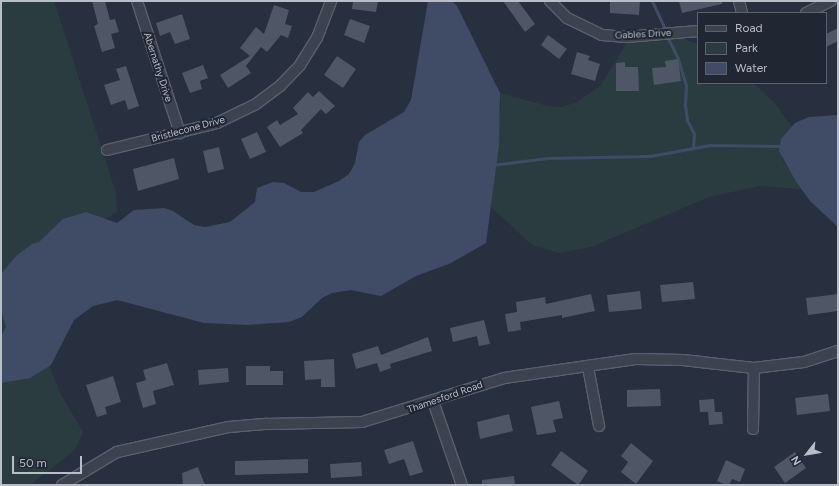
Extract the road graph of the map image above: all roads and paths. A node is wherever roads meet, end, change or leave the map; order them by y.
1 (137, 1) edge
2 (331, 1) edge
3 (550, 1) edge
4 (739, 1) edge
5 (831, 1) edge
6 (742, 12) edge
7 (808, 12) edge
8 (697, 31) edge
9 (180, 133) junction
10 (107, 150) dead end
11 (838, 351) edge
12 (588, 367) junction
13 (754, 368) junction
14 (433, 401) junction
15 (599, 426) dead end
16 (752, 429) dead end
17 (62, 485) edge
18 (462, 485) edge

1 - 9 street, Abernathy Drive
2 - 9 street, Bristlecone Drive
3 - 8 street, Gables Drive
4 - 6 street
5 - 7 street
9 - 10 street, Bristlecone Drive
11 - 13 street, Thamesford Road
12 - 13 street, Thamesford Road
12 - 14 street, Thamesford Road
12 - 15 street
13 - 16 street
14 - 17 street, Thamesford Road
14 - 18 street

